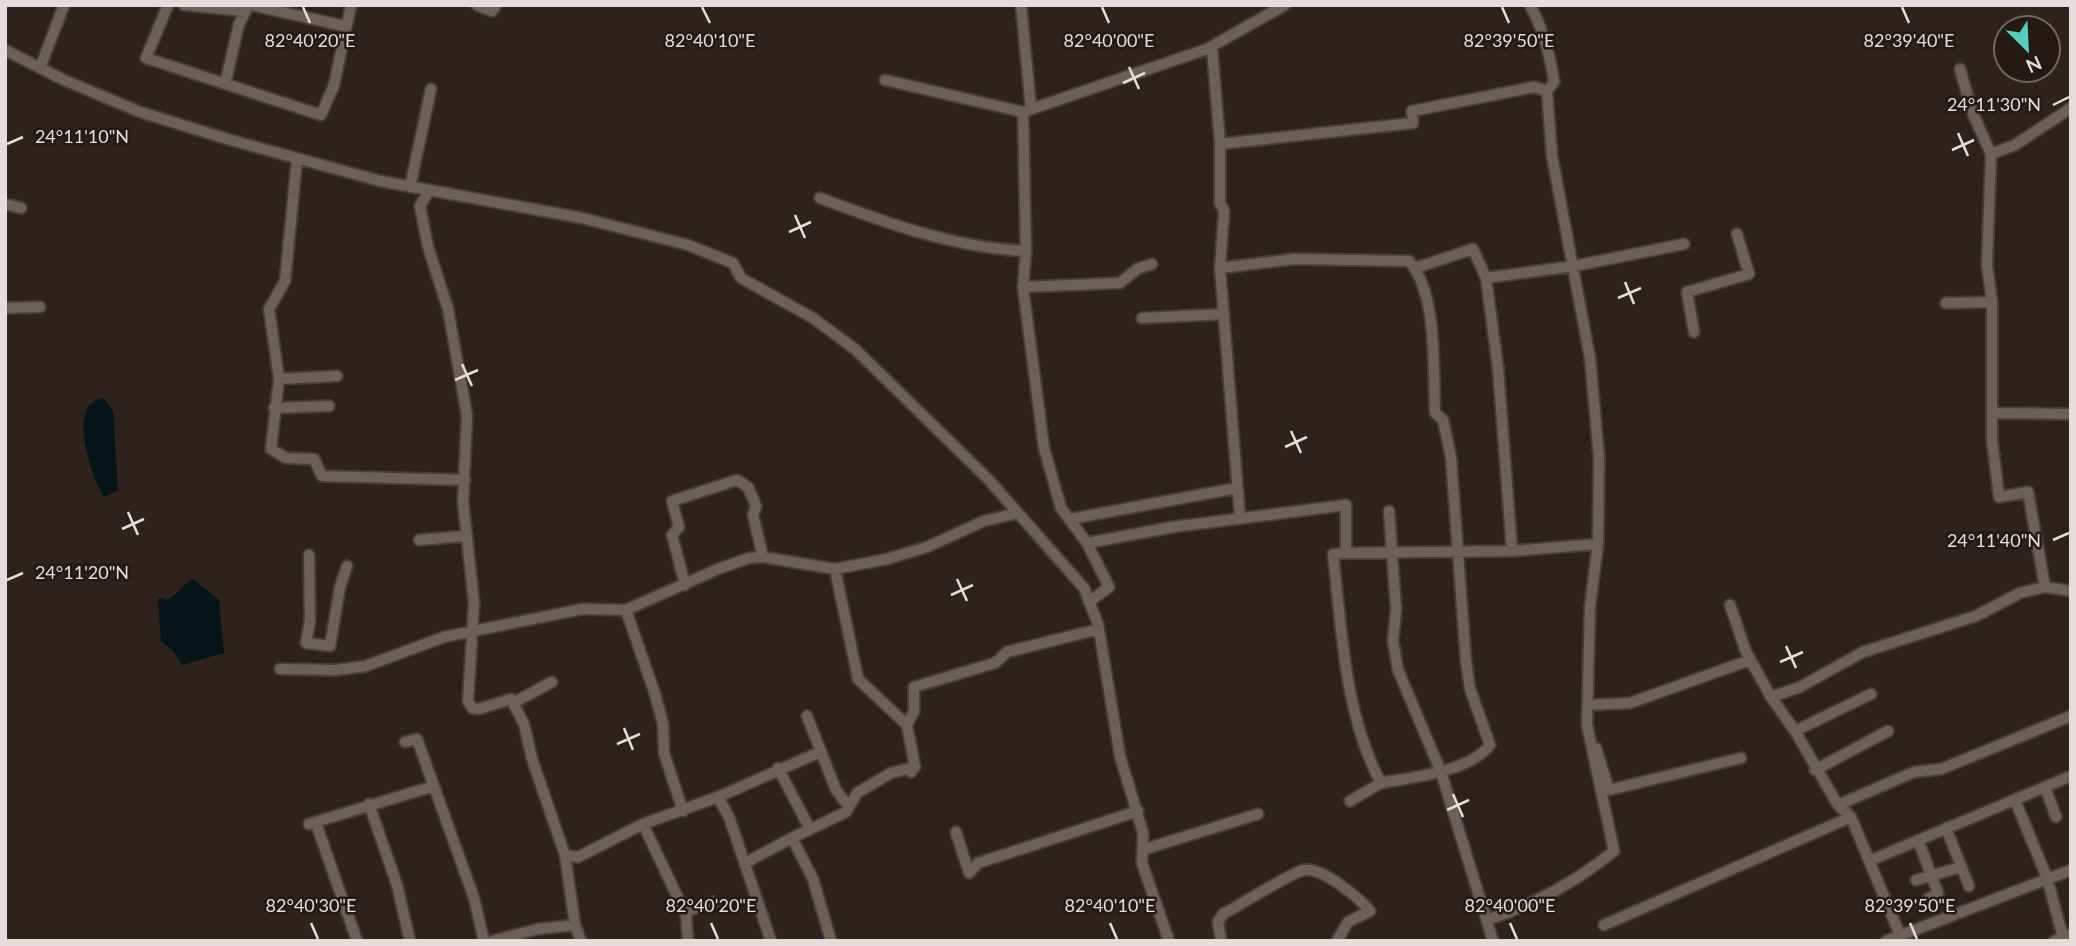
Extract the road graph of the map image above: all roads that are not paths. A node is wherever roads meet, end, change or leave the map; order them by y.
1 (64, 5) edge
2 (168, 5) edge
3 (184, 5) edge
4 (351, 5) edge
5 (477, 5) edge
6 (496, 5) edge
7 (1021, 5) edge
8 (1285, 5) edge
9 (1530, 5) edge
10 (248, 7) edge
11 (344, 26) junction
12 (1212, 47) junction
13 (5, 50) edge
14 (40, 68) junction
15 (1960, 69) dead end
16 (885, 80) dead end
17 (225, 84) junction
18 (432, 89) dead end
19 (1547, 91) junction
20 (2071, 108) edge
21 (1027, 111) junction
22 (1220, 144) junction
23 (1991, 154) junction
24 (297, 159) junction
25 (410, 187) junction
26 (429, 190) junction
27 (820, 198) dead end
28 (5, 204) edge
29 (21, 208) dead end
30 (1737, 234) dead end
31 (1684, 244) dead end
32 (1026, 251) junction
33 (1152, 264) dead end
34 (1574, 267) junction
35 (1220, 268) junction
36 (1415, 268) junction
37 (1486, 278) junction
38 (1023, 287) junction
39 (1992, 302) junction
40 (1946, 303) dead end
41 (40, 307) dead end
42 (5, 308) edge
43 (1224, 314) junction
44 (1142, 318) dead end
45 (1693, 332) dead end
46 (337, 376) dead end
47 (279, 379) junction
48 (329, 406) dead end
49 (275, 408) junction
50 (1993, 413) junction
51 (2071, 414) edge
52 (465, 480) junction
53 (1237, 488) junction
54 (1389, 511) dead end
55 (1017, 513) junction
56 (1240, 518) junction
57 (1070, 519) junction
58 (466, 536) junction
59 (419, 540) dead end
60 (1087, 543) junction
61 (1598, 544) junction
62 (1511, 551) junction
63 (1346, 553) junction
64 (1391, 553) junction
65 (1456, 553) junction
66 (309, 555) dead end
67 (763, 557) junction
68 (347, 566) dead end
69 (835, 569) junction
70 (685, 585) junction
71 (2071, 585) edge
72 (2045, 587) junction
73 (2058, 589) junction
74 (2071, 591) edge
75 (1089, 602) junction
76 (1730, 605) dead end
77 (626, 610) junction
78 (1099, 629) junction
79 (471, 633) junction
80 (1750, 660) junction
81 (280, 669) dead end
82 (552, 682) dead end
83 (1871, 694) dead end
84 (1770, 697) junction
85 (513, 703) junction
86 (1588, 705) junction
87 (807, 716) dead end
88 (2071, 716) edge
89 (907, 725) junction
90 (1795, 731) junction
91 (1888, 732) dead end
92 (405, 742) dead end
93 (1590, 743) junction
94 (820, 752) junction
95 (1741, 758) dead end
96 (778, 768) junction
97 (1815, 770) junction
98 (1441, 772) junction
99 (2071, 776) edge
100 (1381, 783) junction
101 (433, 786) junction
102 (2045, 787) junction
103 (718, 797) junction
104 (2015, 800) junction
105 (1350, 801) dead end
106 (369, 804) junction
107 (1838, 805) junction
108 (849, 807) junction
109 (683, 811) junction
110 (1138, 811) junction
111 (1258, 814) dead end
112 (1851, 817) junction
113 (2056, 817) dead end
114 (643, 824) junction
115 (1946, 828) junction
116 (810, 829) junction
117 (956, 832) dead end
118 (792, 838) junction
119 (1918, 840) junction
120 (1145, 849) junction
121 (565, 855) junction
122 (1869, 861) junction
123 (745, 863) junction
124 (1961, 867) junction
125 (2071, 870) edge
126 (1932, 876) junction
127 (2047, 878) junction
128 (1916, 880) dead end
129 (1969, 887) dead end
130 (1928, 899) dead end
131 (714, 902) dead end
132 (686, 915) junction
133 (1486, 920) junction
134 (575, 925) junction
135 (1604, 925) dead end
136 (1900, 935) junction
137 (2063, 938) edge
138 (356, 941) edge
139 (410, 941) edge
140 (484, 941) edge
141 (492, 941) edge
142 (581, 941) edge
143 (688, 941) edge
144 (771, 941) edge
145 (831, 941) edge
146 (1169, 941) edge
147 (1221, 941) edge
148 (1336, 941) edge
149 (1493, 941) edge
150 (1886, 941) edge

1 - 14 street
2 - 17 street
3 - 10 street
4 - 11 street
5 - 6 street
7 - 21 street
8 - 12 street
9 - 19 street
10 - 11 street
10 - 17 street
11 - 17 street
12 - 21 street
12 - 22 street
13 - 14 street
14 - 24 street
15 - 23 street
16 - 21 street
18 - 25 street
19 - 22 street
19 - 34 street
20 - 23 street
21 - 32 street
22 - 35 street
23 - 39 street
24 - 25 street
24 - 47 street
25 - 26 street
26 - 52 street
26 - 55 street
27 - 32 street
28 - 29 street
30 - 45 street
31 - 34 street
32 - 38 street
33 - 38 street
34 - 37 street
34 - 61 street
35 - 36 street
35 - 43 street
36 - 37 street
36 - 65 street
37 - 62 street
38 - 57 street
39 - 40 street
39 - 50 street
41 - 42 street
43 - 44 street
43 - 53 street
46 - 47 street
47 - 49 street
48 - 49 street
49 - 52 street
50 - 51 street
50 - 72 street
52 - 58 street
53 - 56 street
53 - 57 street
54 - 64 street
55 - 69 street
55 - 75 street
56 - 60 street
56 - 63 street
57 - 60 street
58 - 59 street
58 - 79 street
60 - 75 street
61 - 62 street
61 - 86 street
62 - 65 street
63 - 64 street
63 - 100 street
64 - 65 street
64 - 98 street
65 - 98 street
66 - 68 street
67 - 69 street
67 - 70 street
67 - 70 street
69 - 89 street
70 - 77 street
71 - 73 street
72 - 73 street
72 - 84 street
73 - 74 street
75 - 78 street
76 - 80 street
77 - 79 street
77 - 109 street
78 - 89 street
78 - 110 street
79 - 81 street
79 - 85 street
80 - 84 street
80 - 86 street
82 - 85 street
83 - 90 street
84 - 90 street
85 - 121 street
86 - 93 street
87 - 94 street
88 - 107 street
89 - 108 street
90 - 97 street
91 - 97 street
92 - 101 street
93 - 95 street
93 - 133 street
94 - 96 street
94 - 108 street
96 - 103 street
96 - 116 street
97 - 107 street
98 - 100 street
98 - 133 street
99 - 102 street
100 - 105 street
101 - 106 street
101 - 140 street
102 - 104 street
102 - 113 street
103 - 109 street
103 - 123 street
104 - 115 street
104 - 127 street
106 - 138 street
106 - 139 street
107 - 112 street
108 - 116 street
109 - 114 street
110 - 117 street
110 - 120 street
111 - 120 street
112 - 122 street
112 - 135 street
114 - 121 street
114 - 132 street
115 - 119 street
115 - 124 street
116 - 118 street
118 - 123 street
118 - 145 street
119 - 122 street
119 - 126 street
120 - 146 street
121 - 134 street
122 - 136 street
123 - 144 street
124 - 126 street
124 - 129 street
125 - 127 street
126 - 128 street
126 - 130 street
127 - 136 street
127 - 137 street
131 - 132 street
132 - 143 street
133 - 149 street
134 - 141 street
134 - 142 street
136 - 150 street
147 - 148 street

